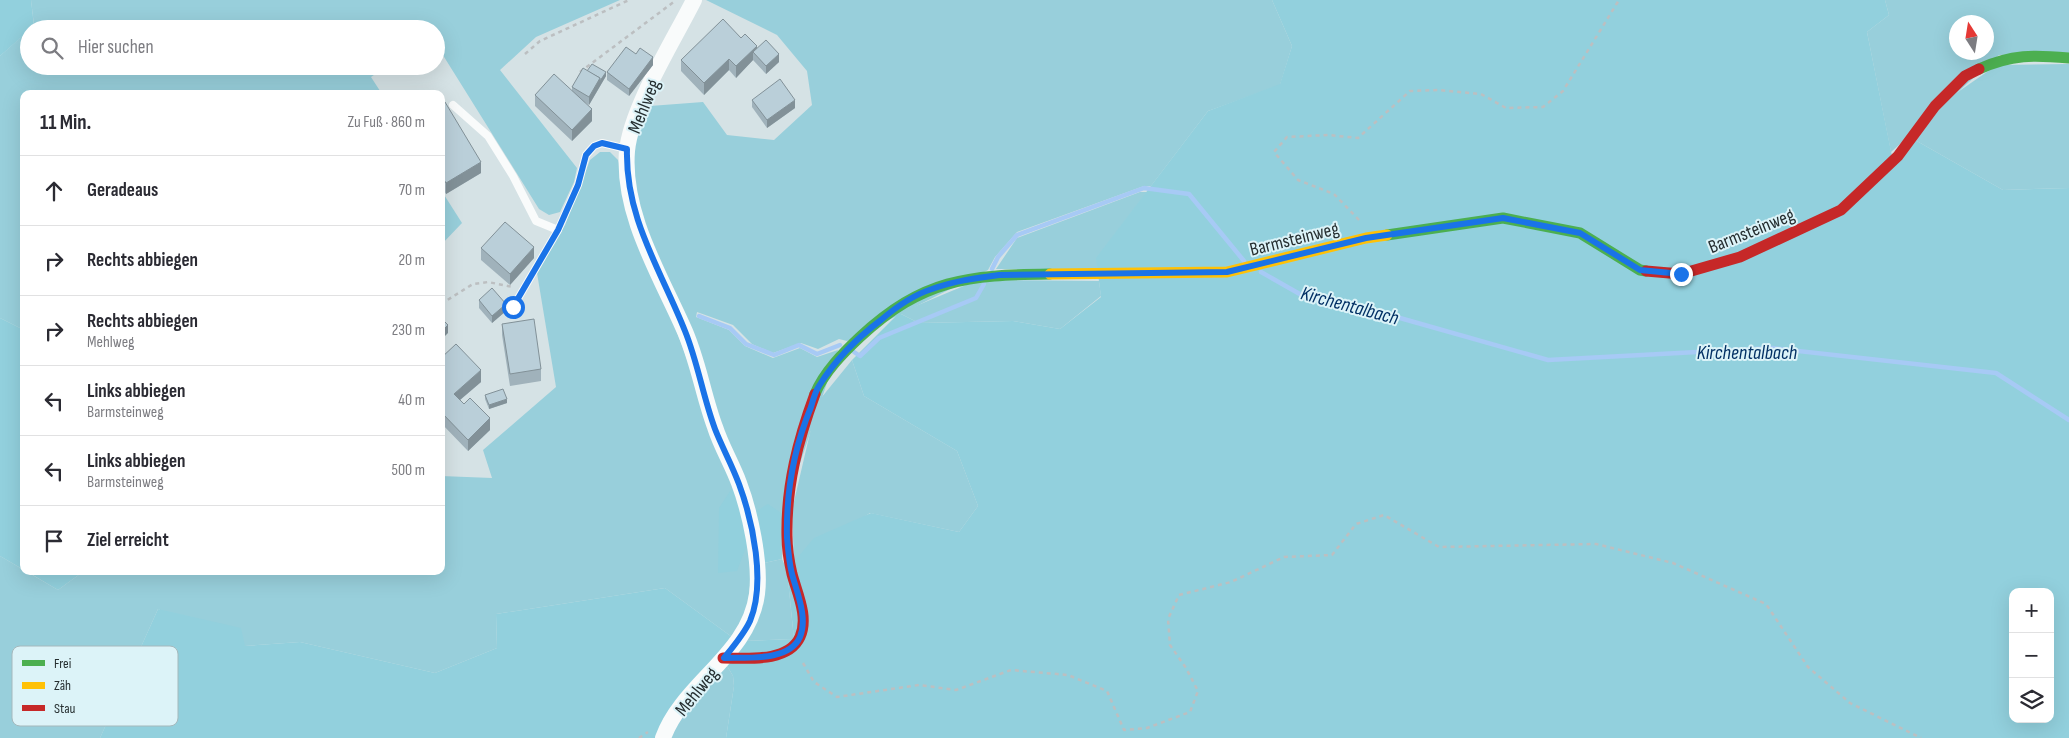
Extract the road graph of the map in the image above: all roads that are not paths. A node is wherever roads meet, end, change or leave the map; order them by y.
1 (694, 0) edge
2 (2069, 58) edge
3 (453, 105) dead end
4 (627, 149) junction
5 (558, 230) junction
6 (513, 307) dead end
7 (724, 658) junction
8 (663, 738) edge

1 - 4 street, Mehlweg
2 - 7 street, Barmsteinweg
3 - 5 lane
4 - 5 lane
4 - 7 street, Mehlweg
5 - 6 lane
7 - 8 street, Mehlweg

